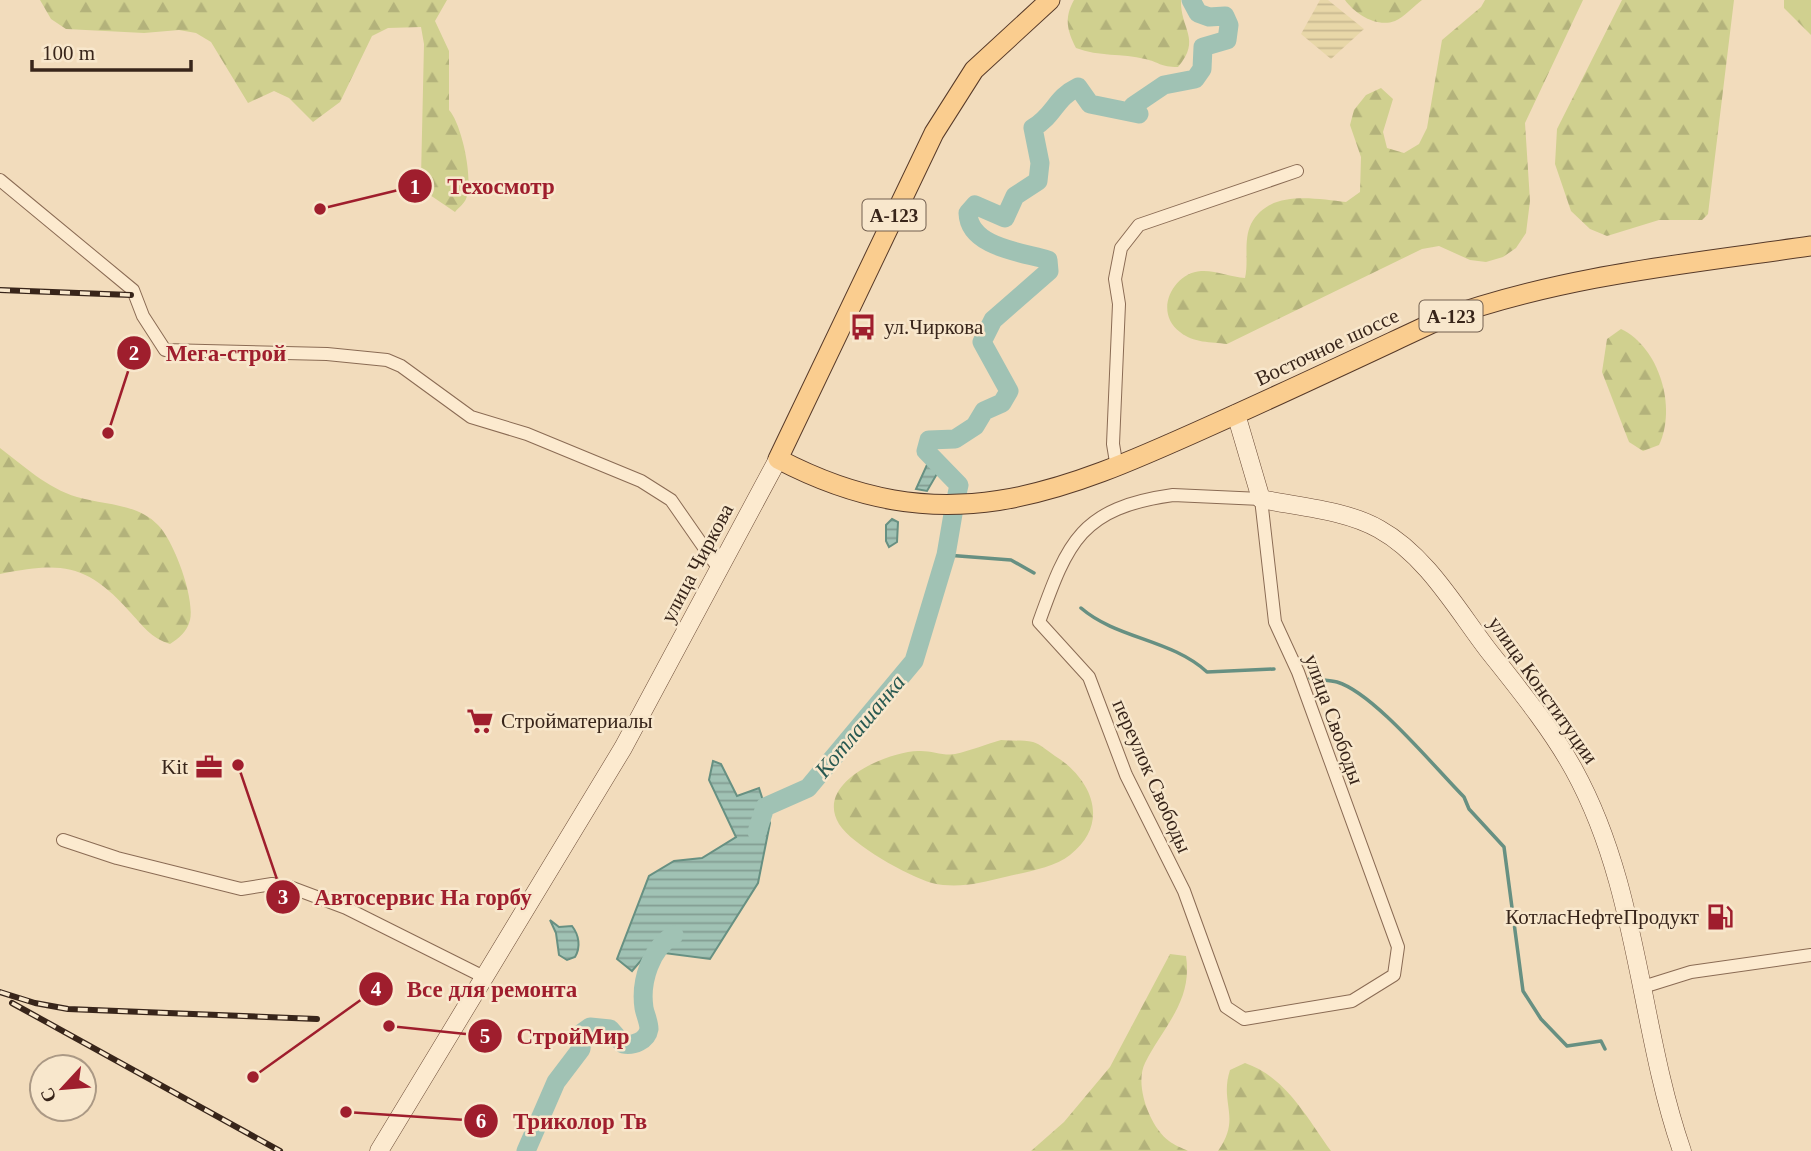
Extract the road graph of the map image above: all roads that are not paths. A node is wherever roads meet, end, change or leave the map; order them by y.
1 (1050, 0) edge
2 (1297, 171) dead end
3 (0, 180) edge
4 (1811, 246) edge
5 (1236, 414) junction
6 (778, 459) junction
7 (1117, 468) junction
8 (1261, 499) junction
9 (719, 569) junction
10 (63, 840) dead end
11 (1811, 955) edge
12 (484, 977) junction
13 (1643, 987) junction
14 (1226, 1007) joint
15 (379, 1151) edge
16 (1682, 1151) edge

1 - 6 main road, улица Чиркова / А-123
2 - 7 street
3 - 9 street
4 - 5 main road, Восточное шоссе / А-123
5 - 7 main road, Восточное шоссе / А-123
5 - 8 main road
6 - 7 main road, А-123
6 - 9 main road, улица Чиркова
8 - 13 main road, улица Конституции
8 - 14 street, улица Свободы
8 - 14 street, переулок Свободы
9 - 12 main road, улица Чиркова
10 - 12 street
11 - 13 street
12 - 15 main road, улица Чиркова
13 - 16 main road, улица Конституции

